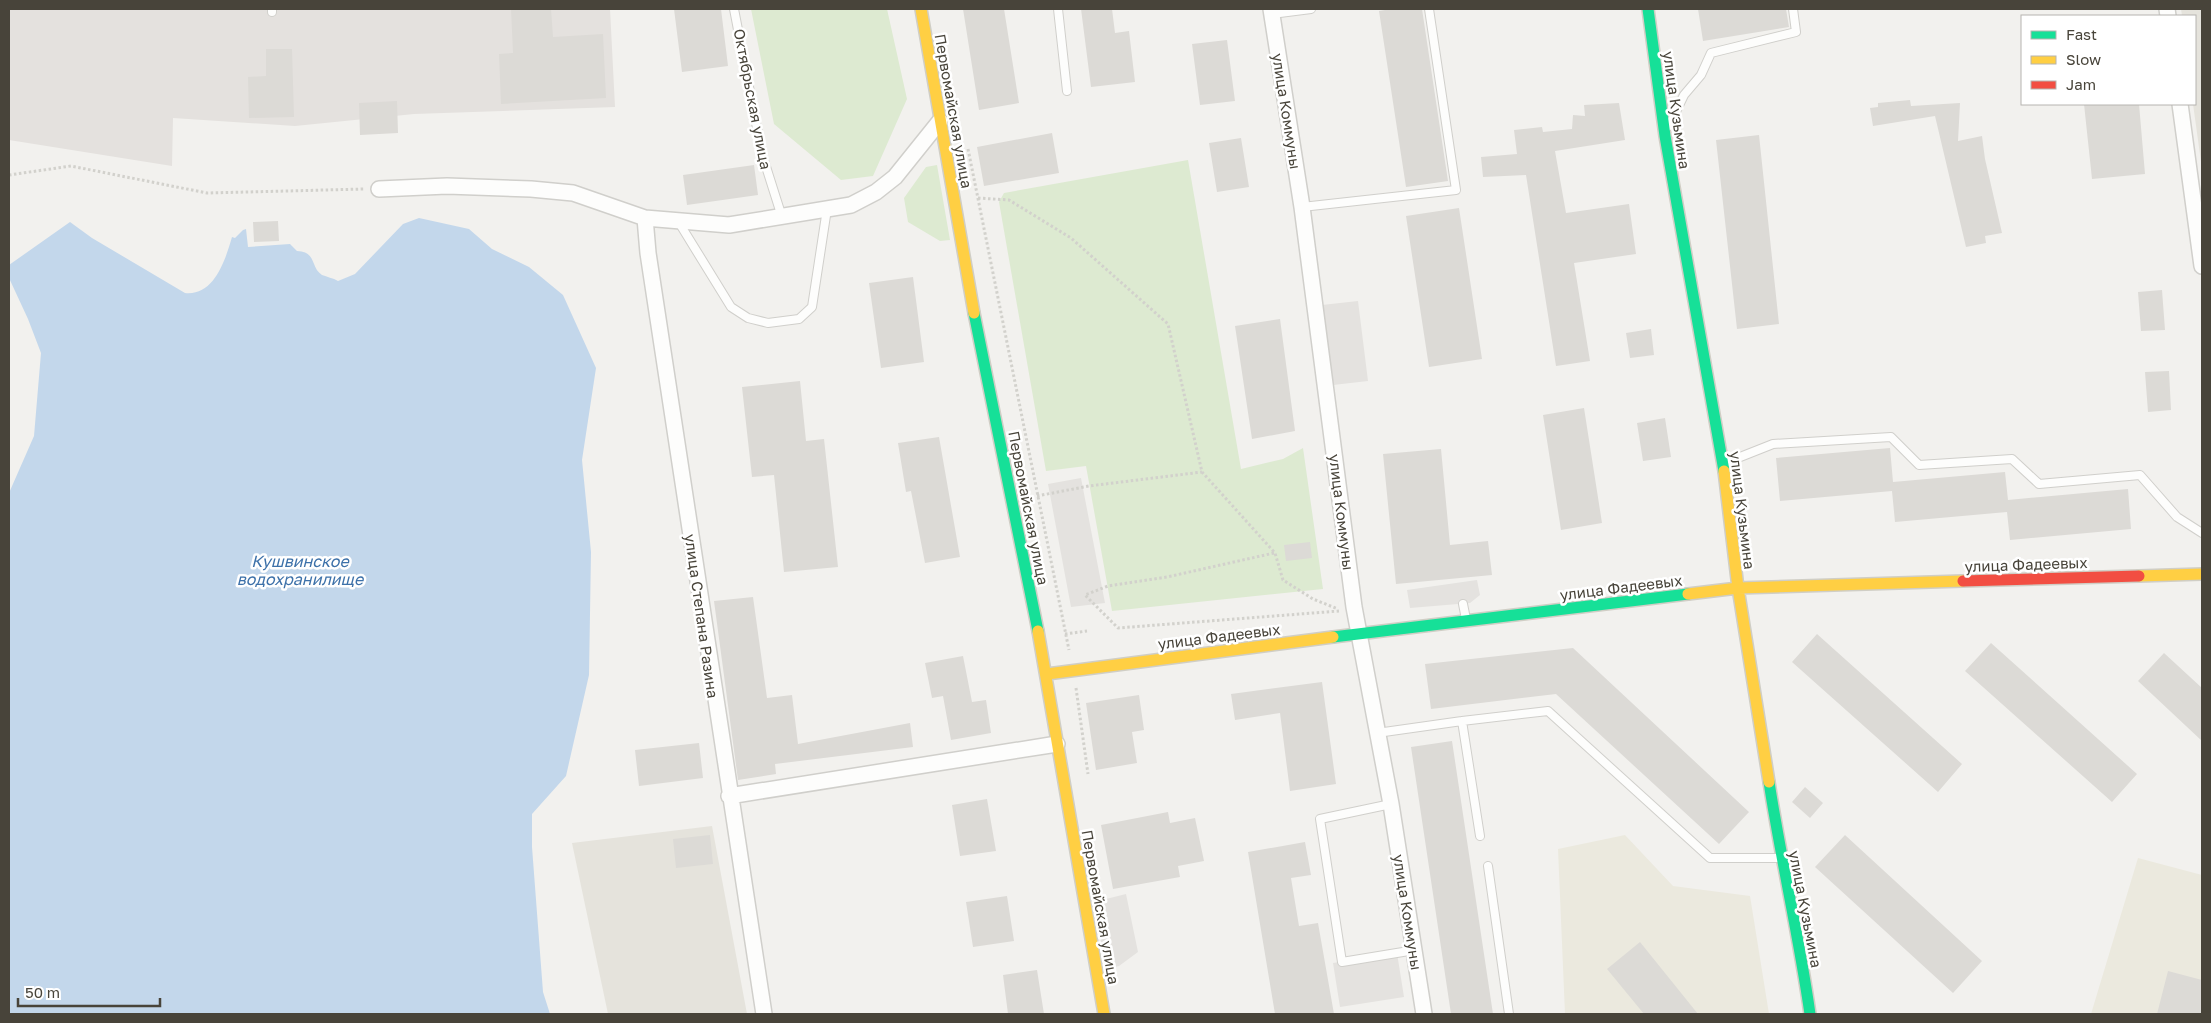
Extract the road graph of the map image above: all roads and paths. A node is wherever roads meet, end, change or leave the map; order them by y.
1 (734, 9) edge
2 (921, 9) edge
3 (1058, 9) edge
4 (1311, 9) edge
5 (1429, 9) edge
6 (1648, 9) edge
7 (1793, 9) edge
8 (1271, 12) edge
9 (1067, 91) dead end
10 (2180, 105) edge
11 (940, 121) junction
12 (1665, 136) junction
13 (966, 140) dead end
14 (9, 175) edge
15 (379, 189) joint
16 (978, 198) junction
17 (1302, 207) junction
18 (827, 209) junction
19 (782, 217) junction
20 (645, 218) junction
21 (678, 220) junction
22 (2202, 266) edge
23 (1723, 464) junction
24 (1202, 472) junction
25 (1037, 496) junction
26 (2202, 533) edge
27 (1275, 553) junction
28 (2202, 574) edge
29 (1738, 588) junction
30 (1463, 604) dead end
31 (1466, 620) junction
32 (1087, 631) dead end
33 (1359, 633) junction
34 (1065, 634) junction
35 (1074, 669) junction
36 (1047, 674) junction
37 (1462, 720) junction
38 (1377, 733) junction
39 (1057, 744) junction
40 (1088, 774) dead end
41 (729, 796) junction
42 (1391, 804) junction
43 (1480, 836) dead end
44 (1781, 858) junction
45 (1488, 866) dead end
46 (1415, 950) junction
47 (764, 1014) edge
48 (1104, 1014) edge
49 (1424, 1014) edge
50 (1509, 1014) edge
51 (1810, 1014) edge

1 - 19 lane, Октябрьская улица
2 - 11 street, Первомайская улица
3 - 9 lane
4 - 8 lane
5 - 17 lane
6 - 12 street, улица Кузьмина
7 - 12 lane
8 - 17 street, улица Коммуны
10 - 22 street
11 - 18 street
11 - 36 street, Первомайская улица
12 - 23 street, улица Кузьмина
13 - 16 path
14 - 15 path
15 - 20 street
16 - 24 path
16 - 25 path
17 - 33 street, улица Коммуны
18 - 19 street
18 - 21 lane
19 - 21 street
20 - 21 street
20 - 41 street, улица Степана Разина
23 - 26 lane
23 - 29 street, улица Кузьмина
24 - 25 path
24 - 27 path
25 - 34 path
27 - 27 path
28 - 29 street, улица Фадеевых
29 - 31 street, улица Фадеевых
29 - 44 street, улица Кузьмина
30 - 31 lane
31 - 33 street, улица Фадеевых
32 - 34 path
33 - 35 street, улица Фадеевых
33 - 38 street, улица Коммуны
34 - 35 path
35 - 36 street, улица Фадеевых
35 - 40 path
36 - 39 street, Первомайская улица
37 - 38 lane
37 - 43 lane
37 - 44 lane
38 - 42 street, улица Коммуны
39 - 41 street
39 - 48 street, Первомайская улица
41 - 47 street, улица Степана Разина
42 - 46 street, улица Коммуны
42 - 46 lane
44 - 51 street, улица Кузьмина
45 - 50 lane
46 - 49 street, улица Коммуны

